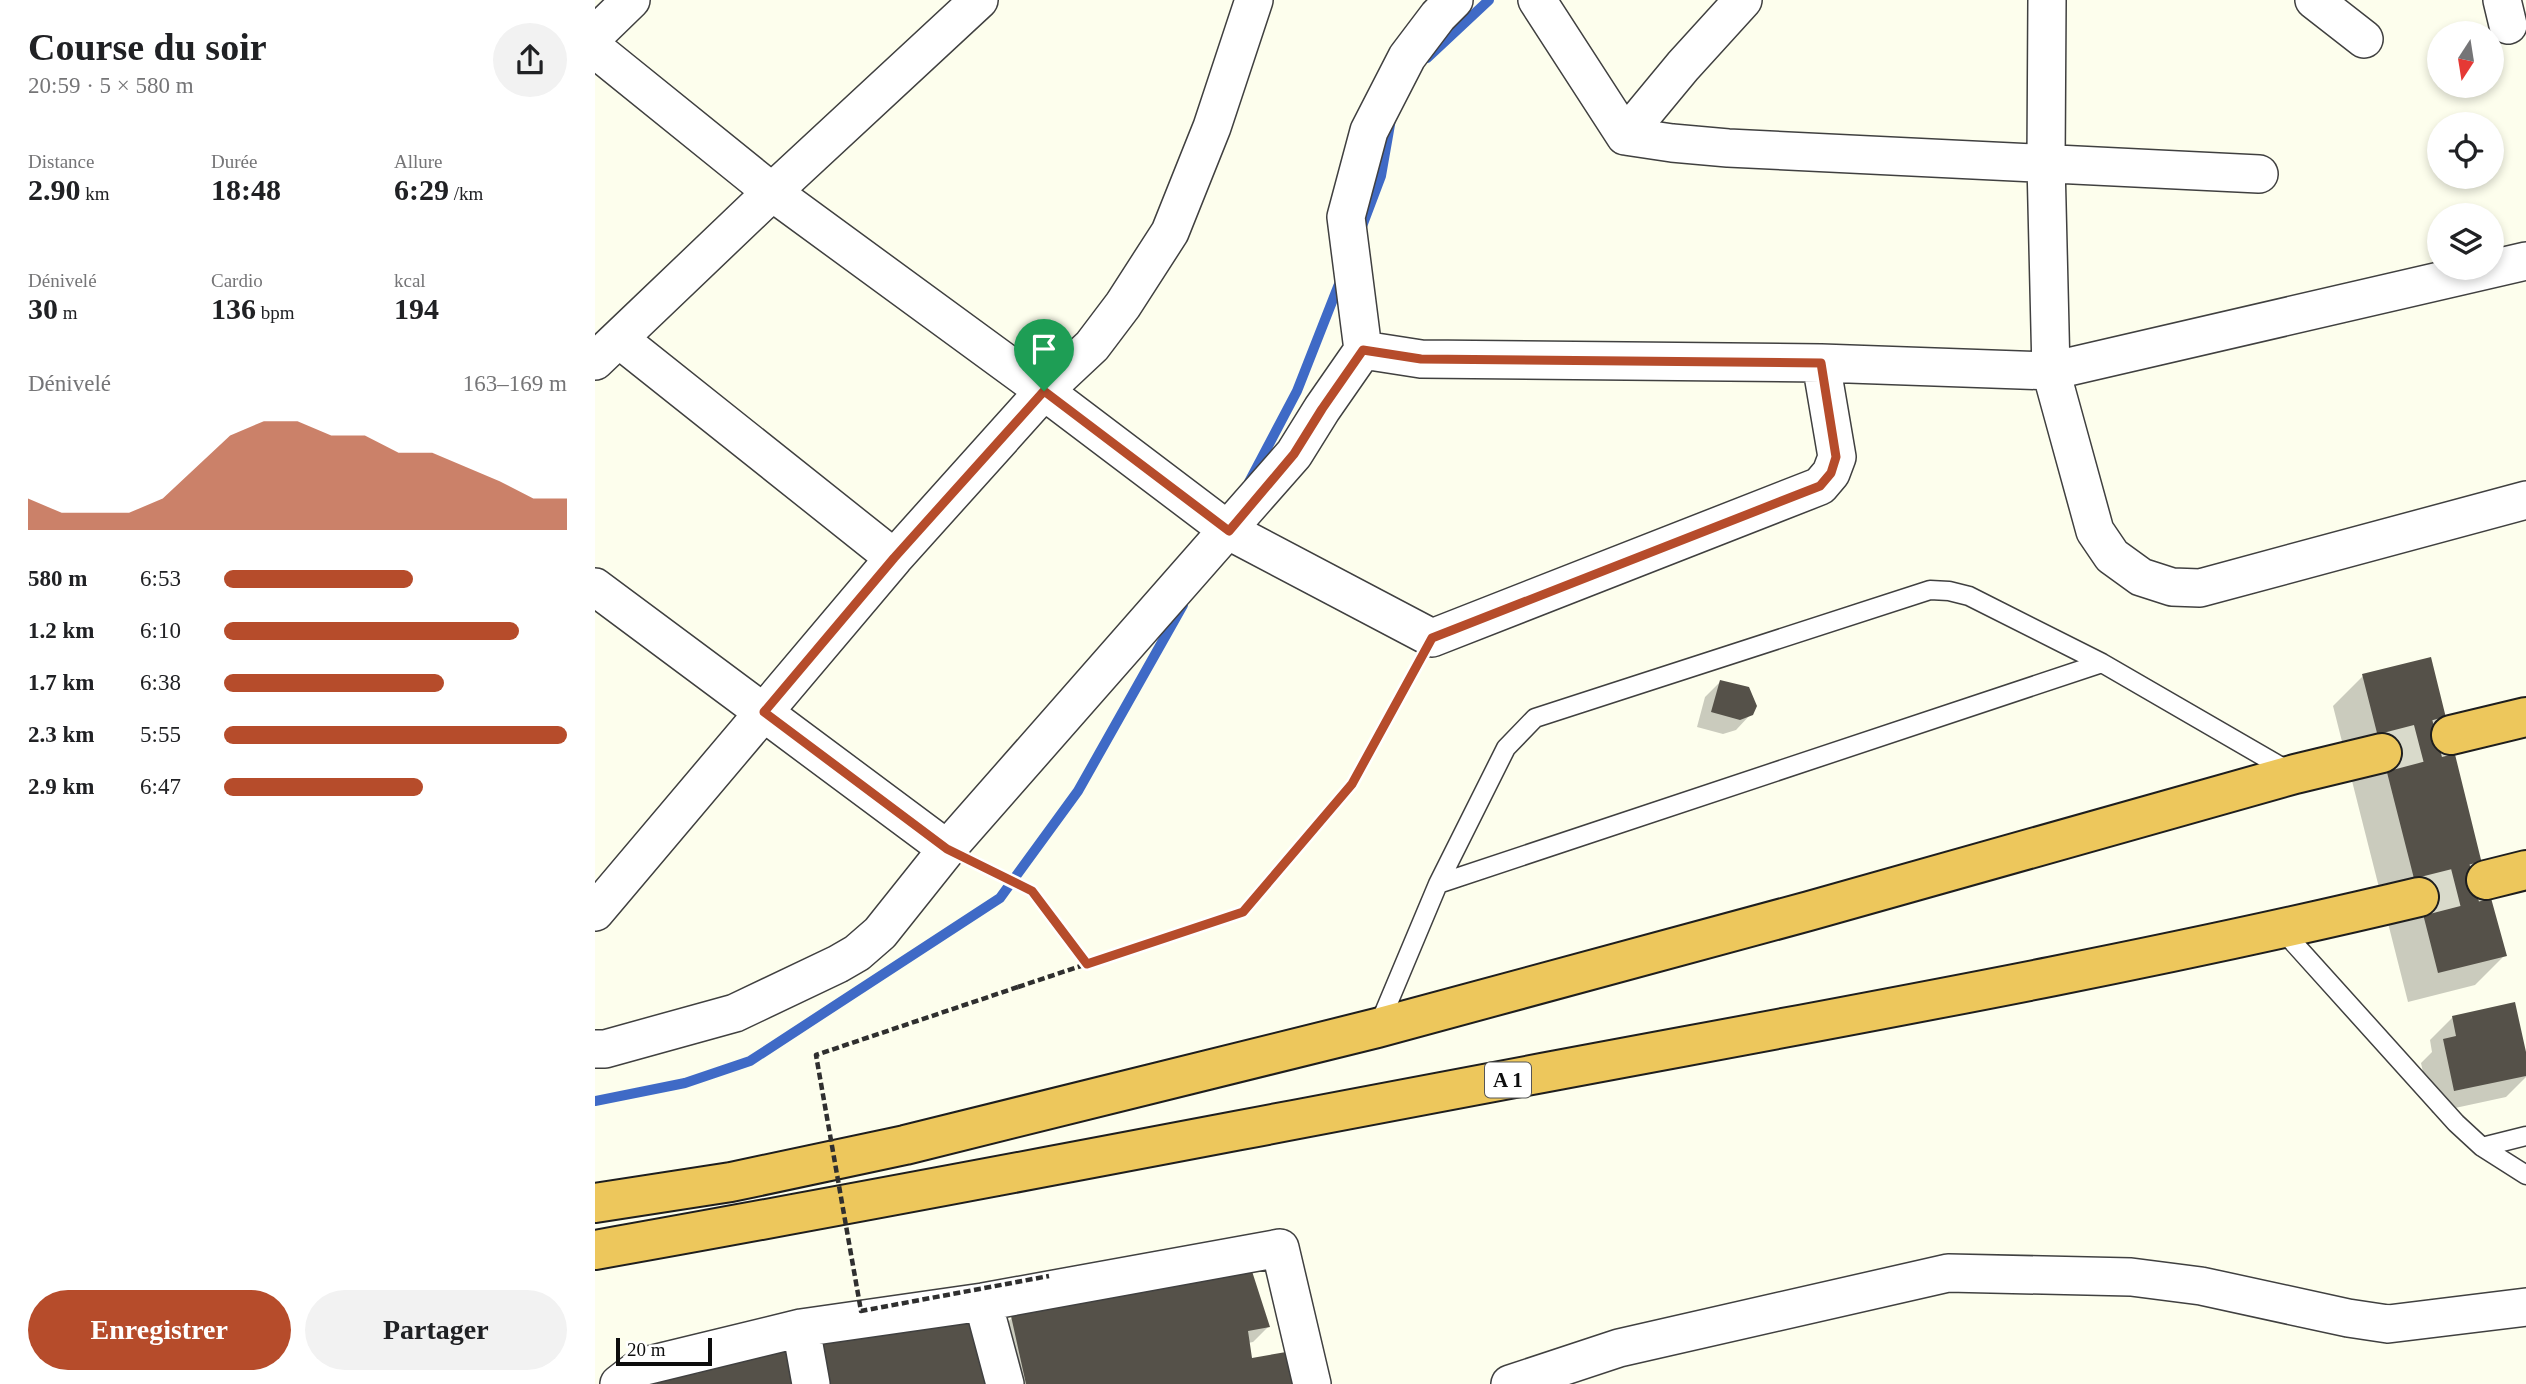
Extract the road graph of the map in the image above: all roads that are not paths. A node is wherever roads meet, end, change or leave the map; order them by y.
1 (631, 0) edge
2 (979, 0) edge
3 (1454, 0) edge
4 (1537, 0) edge
5 (1743, 0) edge
6 (2047, 0) edge
7 (2314, 0) edge
8 (1242, 4) edge
9 (595, 35) edge
10 (2364, 39) dead end
11 (595, 49) edge
12 (1625, 136) junction
13 (2046, 163) junction
14 (2259, 174) dead end
15 (772, 192) junction
16 (2526, 261) edge
17 (607, 350) edge
18 (1363, 350) junction
19 (1821, 363) junction
20 (2051, 371) junction
21 (1044, 391) junction
22 (2526, 499) edge
23 (1229, 531) junction
24 (894, 558) junction
25 (595, 587) edge
26 (2102, 663) junction
27 (764, 712) junction
28 (2526, 717) edge
29 (2451, 735) tunnel mouth
30 (2382, 753) tunnel mouth
31 (2295, 774) junction
32 (947, 849) junction
33 (2526, 870) edge
34 (2486, 880) tunnel mouth
35 (1439, 884) junction
36 (2419, 897) tunnel mouth
37 (598, 902) edge
38 (2282, 930) junction
39 (1377, 1028) junction
40 (595, 1049) edge
41 (2526, 1136) edge
42 (2482, 1147) junction
43 (2526, 1175) edge
44 (595, 1203) edge
45 (595, 1250) edge
46 (983, 1302) junction
47 (2526, 1307) edge
48 (801, 1328) junction
49 (619, 1384) edge
50 (811, 1384) edge
51 (1005, 1384) edge
52 (1312, 1384) edge
53 (1510, 1384) edge

1 - 9 street
2 - 15 street
3 - 18 street
4 - 12 street
5 - 12 street
6 - 13 street
7 - 10 street
8 - 21 street
11 - 15 street
12 - 13 street
13 - 14 street
13 - 20 street
15 - 17 street
15 - 21 street
16 - 20 street
17 - 24 street
18 - 19 street
18 - 23 street
19 - 20 street
19 - 23 street
20 - 22 street
21 - 23 street
21 - 24 street
23 - 32 street
24 - 27 street
25 - 27 street
26 - 31 lane
26 - 35 lane
26 - 35 lane
27 - 32 street
27 - 37 street
28 - 29 highway
30 - 31 highway
31 - 39 highway
32 - 40 street
33 - 34 highway
35 - 39 lane
36 - 38 highway, A 1
38 - 42 lane
38 - 45 highway, A 1
39 - 44 highway
41 - 42 lane
42 - 43 lane
46 - 48 street
46 - 51 street
46 - 52 street
47 - 53 street
48 - 49 street
48 - 50 street

